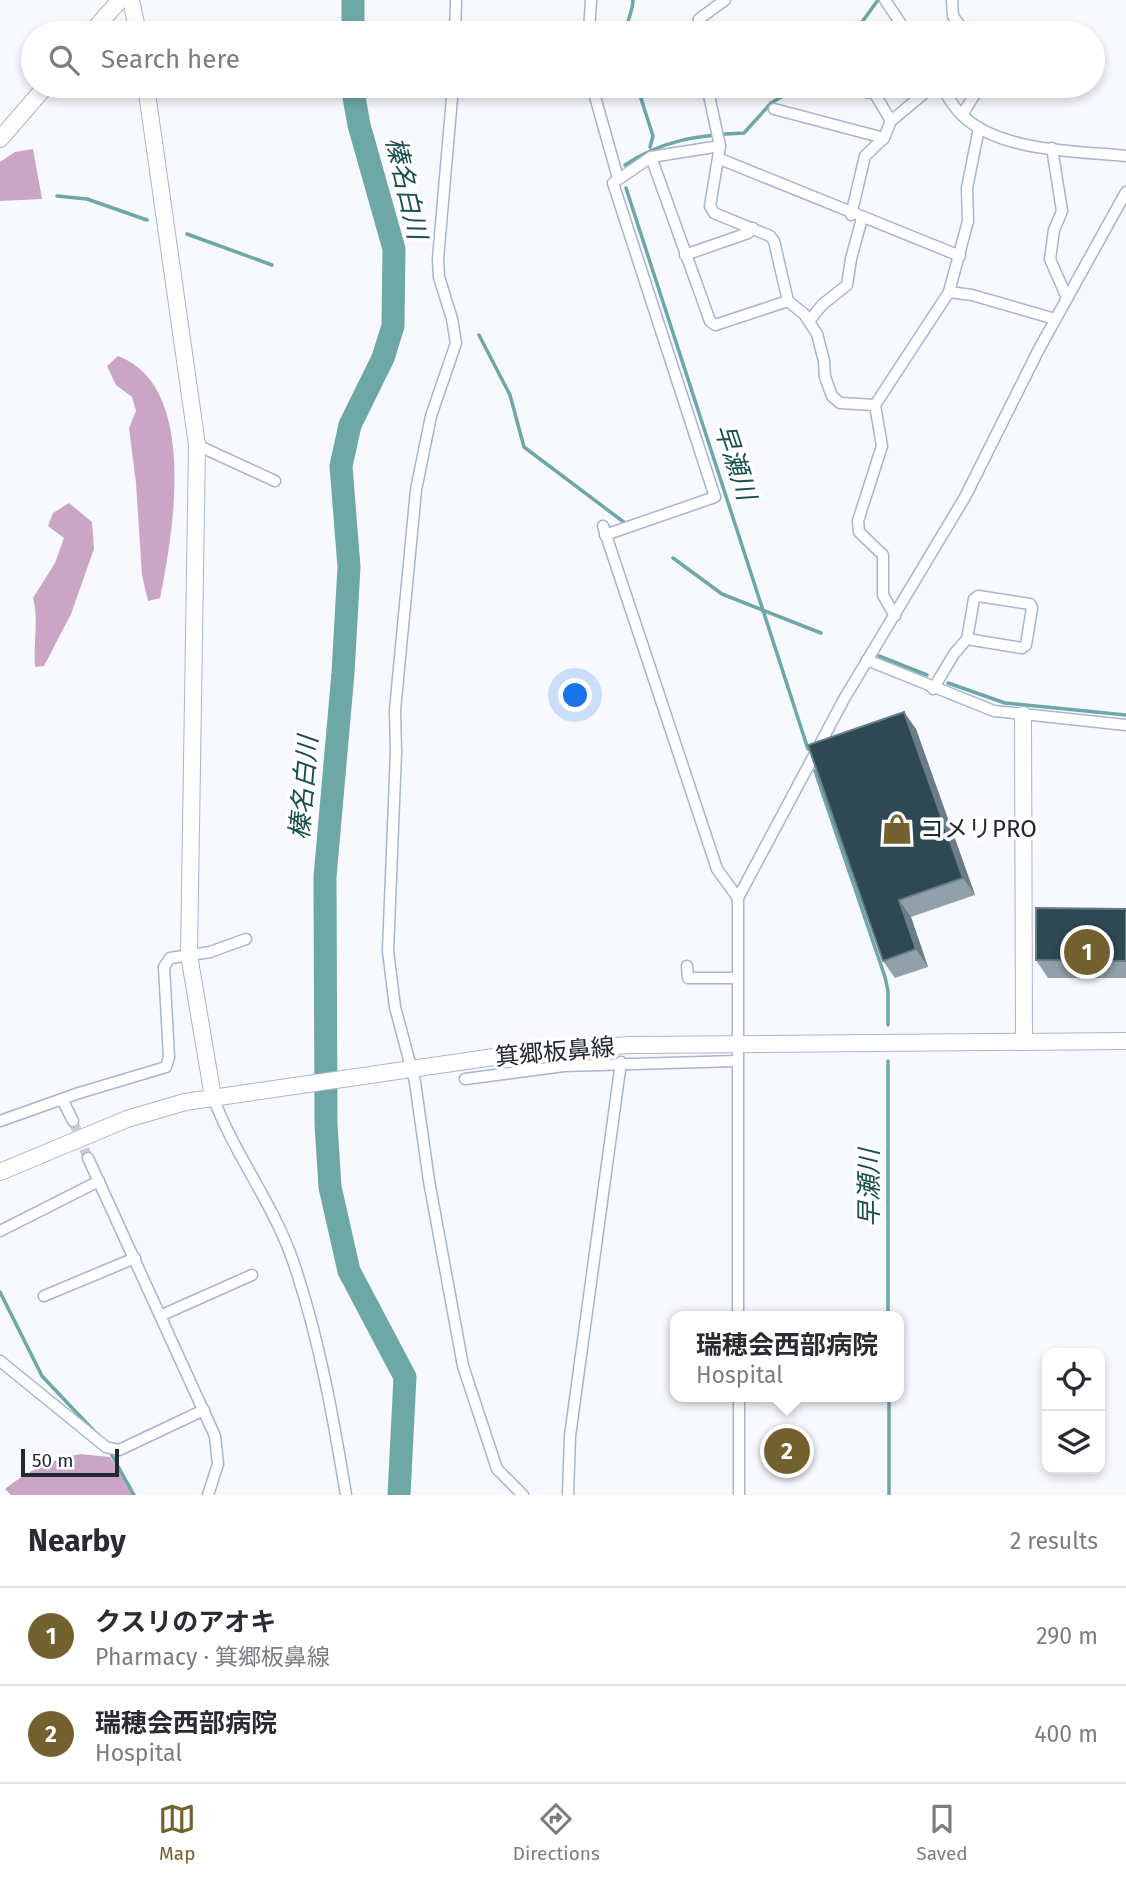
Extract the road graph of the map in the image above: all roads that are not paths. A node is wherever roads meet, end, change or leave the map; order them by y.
1 (120, 0) edge
2 (131, 0) edge
3 (456, 0) edge
4 (591, 0) edge
5 (725, 0) edge
6 (885, 0) edge
7 (952, 0) edge
8 (102, 21) edge
9 (135, 21) edge
10 (455, 21) edge
11 (590, 21) edge
12 (699, 21) edge
13 (899, 21) edge
14 (957, 21) edge
15 (36, 98) edge
16 (148, 98) edge
17 (452, 98) edge
18 (595, 98) edge
19 (709, 98) edge
20 (877, 98) edge
21 (919, 98) edge
22 (950, 98) edge
23 (973, 98) edge
24 (774, 108) dead end
25 (962, 115) junction
26 (891, 121) junction
27 (979, 128) junction
28 (884, 138) junction
29 (0, 139) edge
30 (720, 146) junction
31 (1052, 148) junction
32 (651, 156) junction
33 (1126, 156) edge
34 (720, 159) junction
35 (618, 178) junction
36 (1126, 192) edge
37 (856, 216) junction
38 (752, 228) junction
39 (685, 255) junction
40 (960, 256) junction
41 (949, 292) junction
42 (1067, 298) junction
43 (788, 301) junction
44 (1055, 318) junction
45 (809, 321) junction
46 (875, 405) junction
47 (197, 445) junction
48 (275, 481) dead end
49 (895, 616) junction
50 (967, 639) junction
51 (867, 660) junction
52 (933, 689) junction
53 (1023, 715) junction
54 (1126, 726) edge
55 (738, 898) junction
56 (246, 939) dead end
57 (189, 955) junction
58 (687, 966) dead end
59 (736, 978) junction
60 (1126, 1041) edge
61 (1024, 1042) junction
62 (736, 1043) junction
63 (736, 1061) junction
64 (621, 1062) junction
65 (407, 1069) junction
66 (465, 1079) dead end
67 (214, 1097) junction
68 (62, 1099) junction
69 (0, 1121) edge
70 (73, 1121) tunnel mouth
71 (88, 1158) tunnel mouth
72 (0, 1172) edge
73 (99, 1181) junction
74 (0, 1231) edge
75 (135, 1258) junction
76 (252, 1275) dead end
77 (44, 1296) dead end
78 (738, 1311) edge
79 (162, 1315) junction
80 (0, 1360) edge
81 (739, 1402) edge
82 (204, 1410) junction
83 (208, 1495) edge
84 (346, 1495) edge
85 (523, 1495) edge
86 (568, 1495) edge
87 (739, 1495) edge

1 - 8 street
2 - 9 street
3 - 10 street
4 - 11 street
5 - 12 street
6 - 13 street
7 - 14 street
15 - 29 street
16 - 47 street
17 - 65 street
18 - 35 street
19 - 30 street
20 - 26 street
21 - 26 street
22 - 25 street
23 - 25 street
24 - 28 street
25 - 27 street
26 - 28 street
27 - 31 street
27 - 40 street
28 - 37 street
30 - 32 street
30 - 34 street
31 - 33 street
31 - 42 street
32 - 35 street
32 - 39 street
34 - 37 street
34 - 38 street
35 - 55 street
36 - 42 street
37 - 40 street
37 - 45 street
38 - 39 street
38 - 43 street
39 - 43 street
40 - 41 street
41 - 44 street
41 - 46 street
42 - 44 street
43 - 45 street
44 - 49 street
45 - 46 street
46 - 49 street
47 - 48 street
47 - 57 street
49 - 51 street
50 - 50 street
50 - 52 street
51 - 52 street
51 - 55 street
52 - 53 street
53 - 54 street
53 - 61 street
55 - 59 street
56 - 57 street
57 - 67 street
57 - 68 street
58 - 59 street
59 - 62 street
60 - 61 street, 箕郷板鼻線
61 - 62 street, 箕郷板鼻線
62 - 63 street
62 - 65 street, 箕郷板鼻線
63 - 64 street
63 - 78 street
64 - 66 street
64 - 86 street
65 - 67 street, 箕郷板鼻線
65 - 85 street
67 - 72 street, 箕郷板鼻線
67 - 84 street
68 - 69 street
68 - 70 street
71 - 73 street
73 - 74 street
73 - 75 street
75 - 77 street
75 - 79 street
76 - 79 street
79 - 82 street
80 - 82 street
81 - 87 street
82 - 83 street

